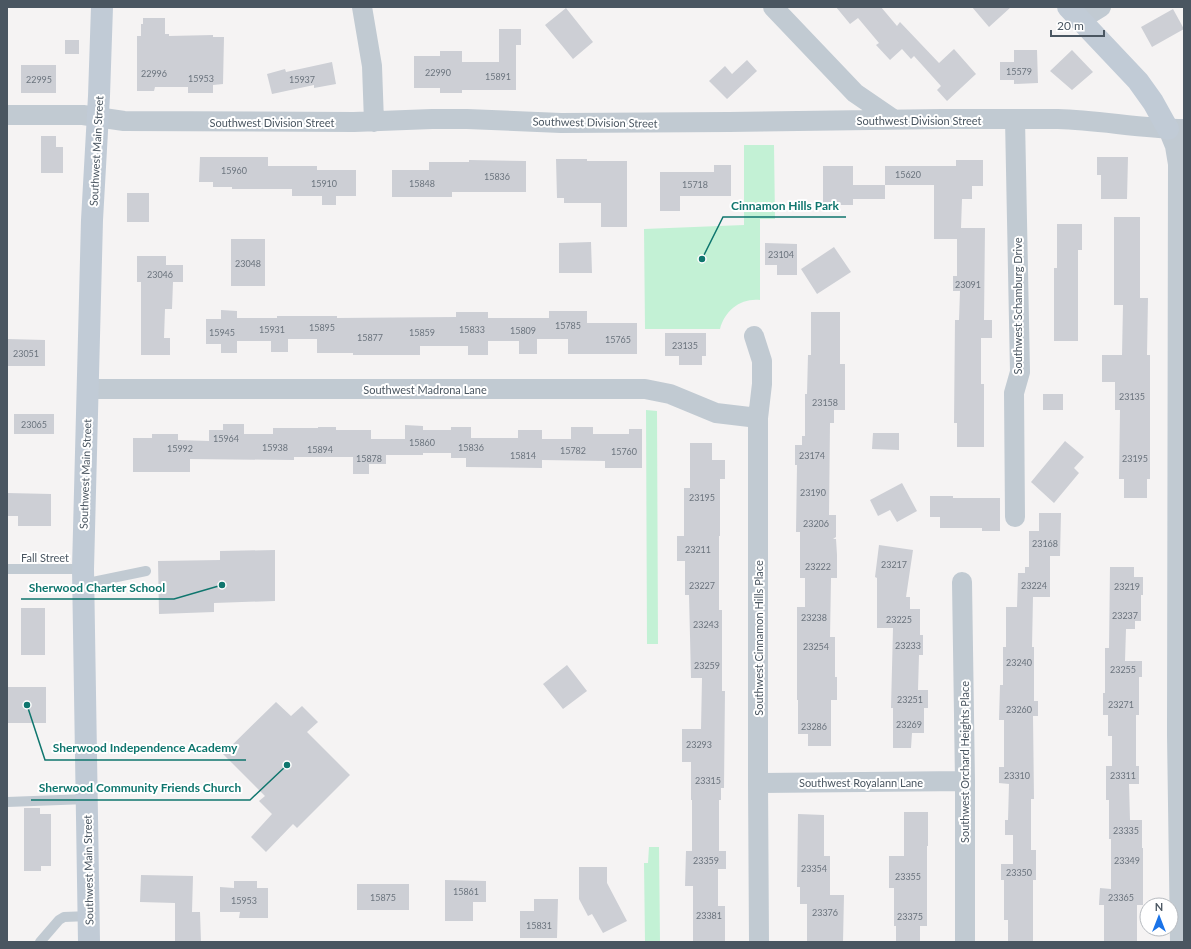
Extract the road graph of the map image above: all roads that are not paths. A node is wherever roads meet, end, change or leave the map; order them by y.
1 (102, 7) edge
2 (362, 7) edge
3 (773, 7) edge
4 (1101, 7) edge
5 (1074, 13) edge
6 (7, 115) edge
7 (98, 117) junction
8 (893, 120) junction
9 (1015, 120) junction
10 (374, 122) junction
11 (1176, 129) edge
12 (754, 336) dead end
13 (88, 389) junction
14 (758, 418) junction
15 (1015, 517) dead end
16 (7, 569) edge
17 (146, 571) dead end
18 (83, 576) junction
19 (962, 582) dead end
20 (965, 781) junction
21 (758, 783) junction
22 (87, 799) junction
23 (7, 802) edge
24 (89, 916) junction
25 (40, 942) edge
26 (90, 942) edge
27 (759, 942) edge
28 (965, 942) edge
29 (1180, 942) edge

1 - 7 street, Southwest Main Street
2 - 10 street
3 - 8 street
4 - 5 street
5 - 11 street
6 - 7 street, Southwest Division Street
7 - 10 street, Southwest Division Street
7 - 13 street, Southwest Main Street
8 - 9 street, Southwest Division Street
8 - 10 street, Southwest Division Street
9 - 11 street, Southwest Division Street
9 - 15 street, Southwest Schamburg Drive
11 - 29 street
12 - 14 street, Southwest Cinnamon Hills Place
13 - 14 street, Southwest Madrona Lane
13 - 18 street, Southwest Main Street
14 - 21 street, Southwest Cinnamon Hills Place
16 - 18 lane, Fall Street
17 - 18 lane, Fall Street
18 - 22 street, Southwest Main Street
19 - 20 street, Southwest Orchard Heights Place
20 - 21 street, Southwest Royalann Lane
20 - 28 street, Southwest Orchard Heights Place
21 - 27 street, Southwest Cinnamon Hills Place
22 - 23 lane
22 - 24 street, Southwest Main Street
24 - 25 lane
24 - 26 street, Southwest Main Street

